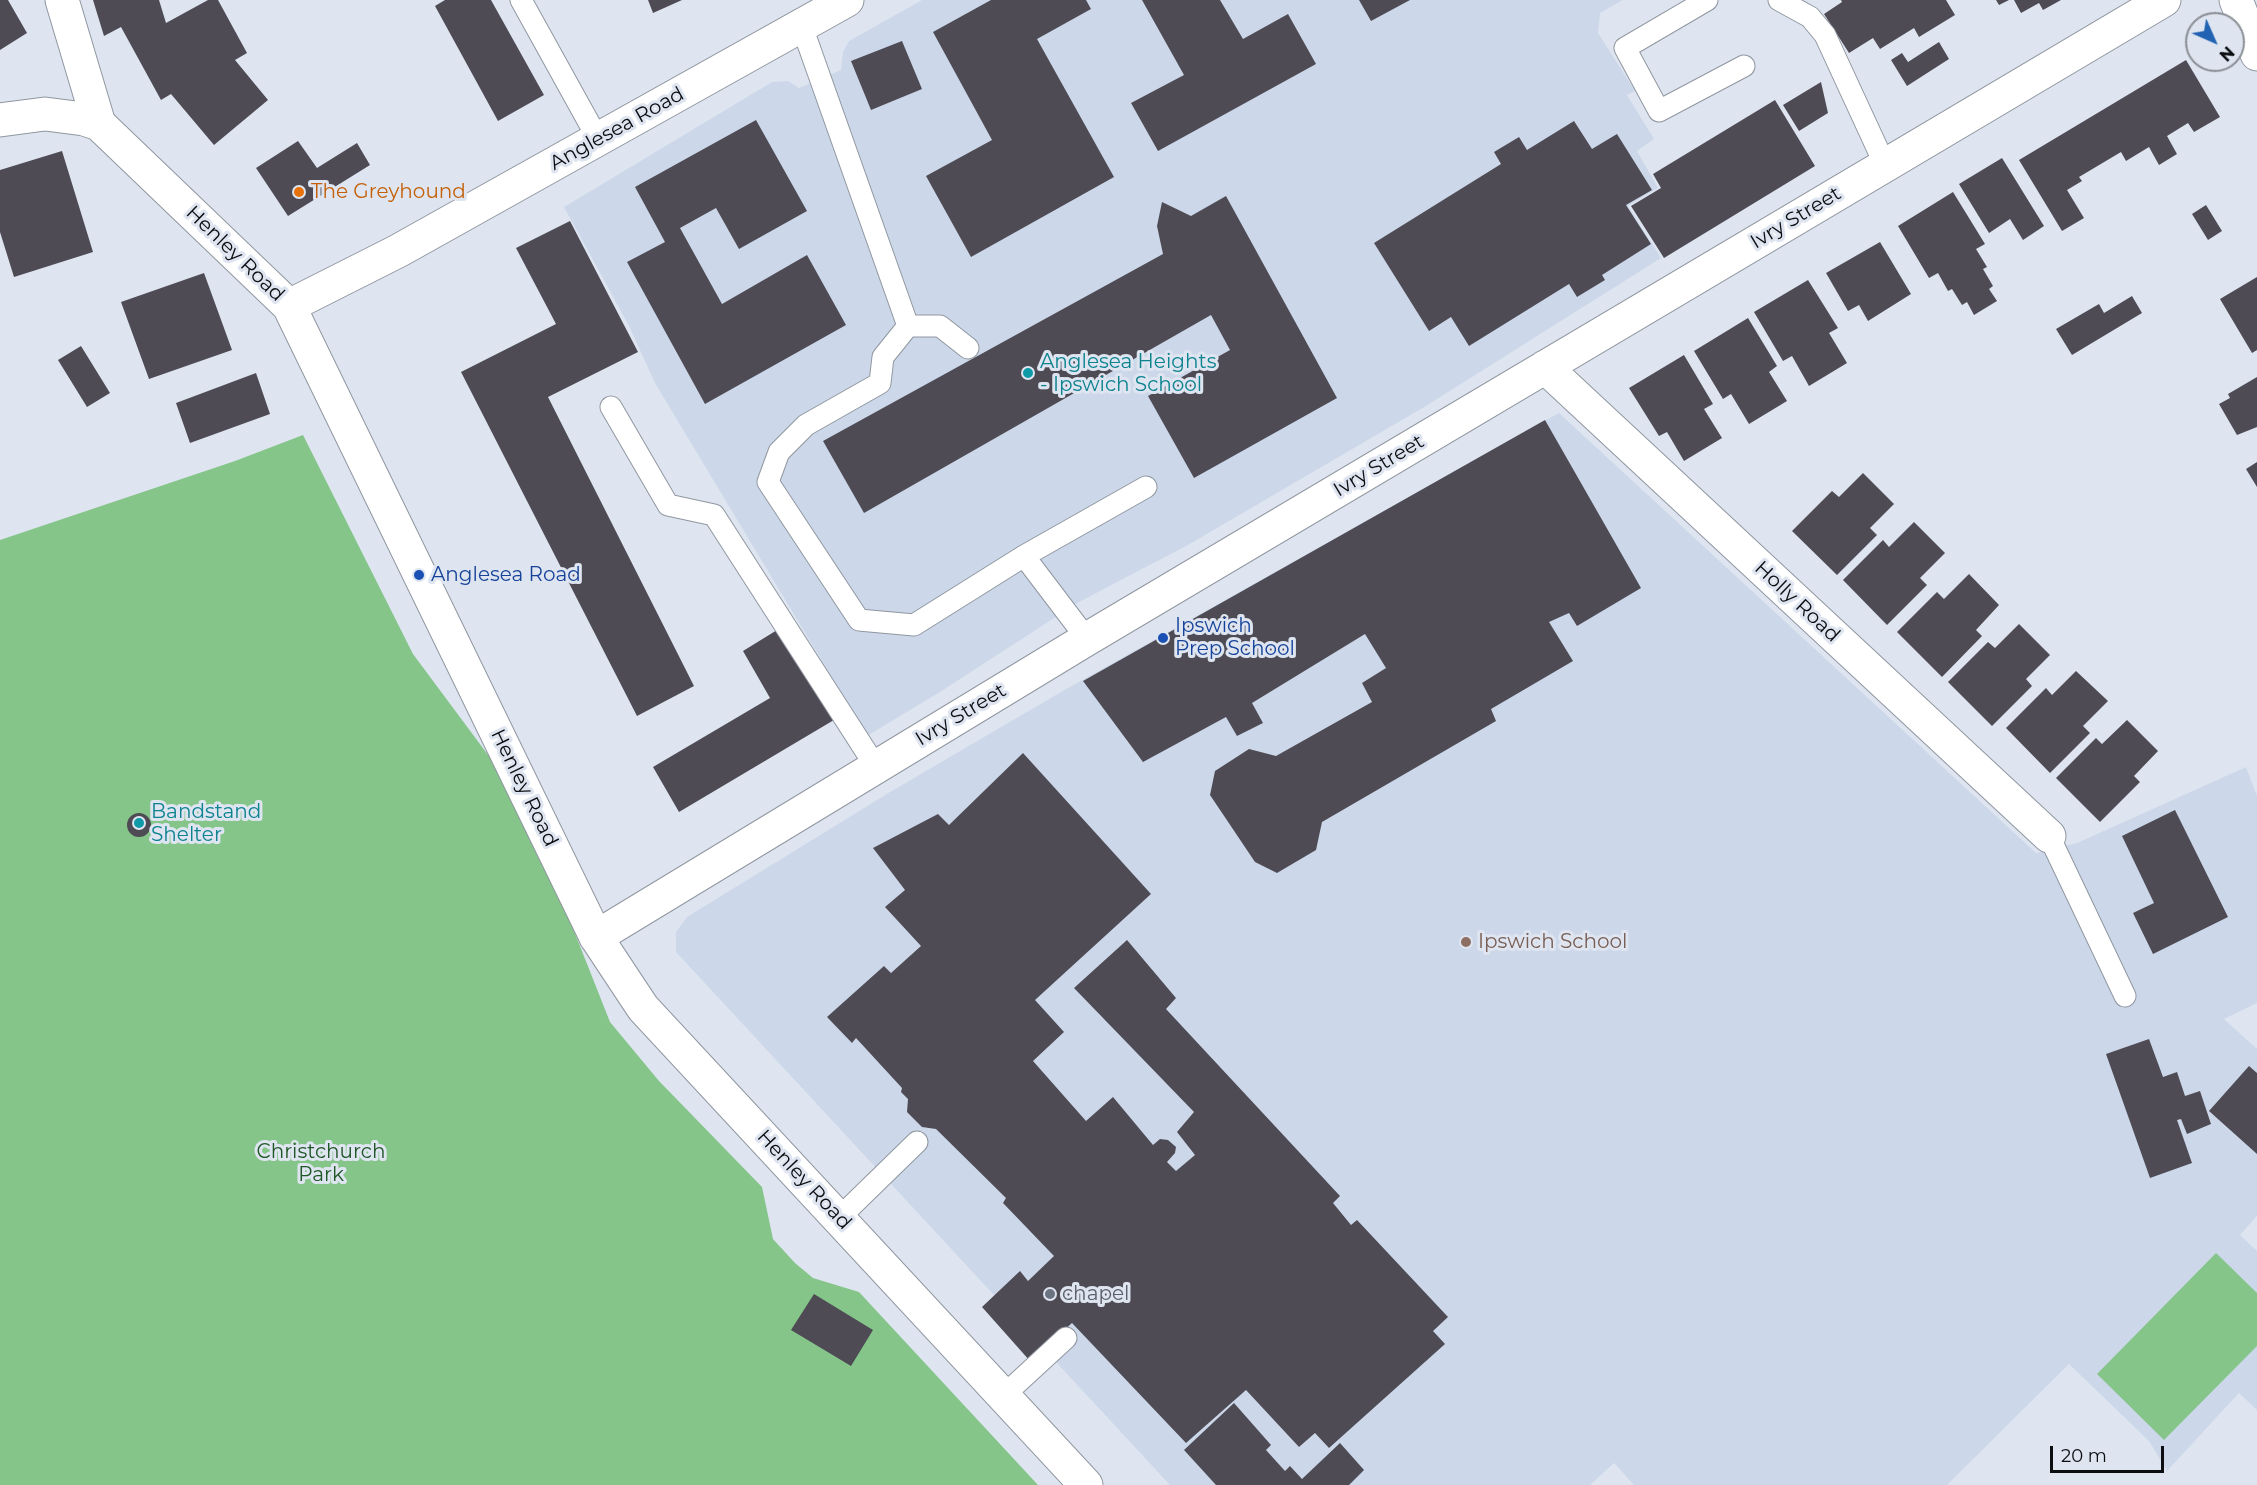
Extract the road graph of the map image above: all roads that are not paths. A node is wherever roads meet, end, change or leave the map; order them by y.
1 (62, 0) edge
2 (521, 0) edge
3 (847, 0) edge
4 (1707, 0) edge
5 (1779, 0) edge
6 (2164, 0) edge
7 (2236, 0) edge
8 (796, 12) edge
9 (2257, 54) edge
10 (1744, 66) dead end
11 (0, 120) edge
12 (99, 124) junction
13 (598, 139) junction
14 (1885, 165) junction
15 (290, 306) junction
16 (908, 326) junction
17 (968, 348) dead end
18 (1545, 367) junction
19 (611, 406) dead end
20 (1146, 488) dead end
21 (1024, 556) junction
22 (1087, 639) junction
23 (876, 767) junction
24 (2049, 836) joint
25 (596, 937) junction
26 (2125, 996) dead end
27 (917, 1142) dead end
28 (839, 1218) junction
29 (1066, 1338) dead end
30 (1003, 1396) junction
31 (1086, 1485) edge

1 - 12 street
2 - 13 lane
3 - 8 street, Anglesea Road
4 - 10 lane
5 - 14 lane
6 - 14 street, Ivry Street
7 - 9 street
8 - 13 street, Anglesea Road
8 - 16 lane
11 - 12 street
12 - 15 street, Henley Road
13 - 15 street, Anglesea Road
14 - 18 street, Ivry Street
15 - 25 street, Henley Road
16 - 17 lane
16 - 21 lane
18 - 22 street, Ivry Street
18 - 24 street, Holly Road
19 - 23 lane
20 - 21 lane
21 - 22 lane
22 - 23 street, Ivry Street
23 - 25 street, Ivry Street
24 - 26 lane
25 - 28 street, Henley Road
27 - 28 lane
28 - 30 street, Henley Road
29 - 30 lane
30 - 31 street, Henley Road

